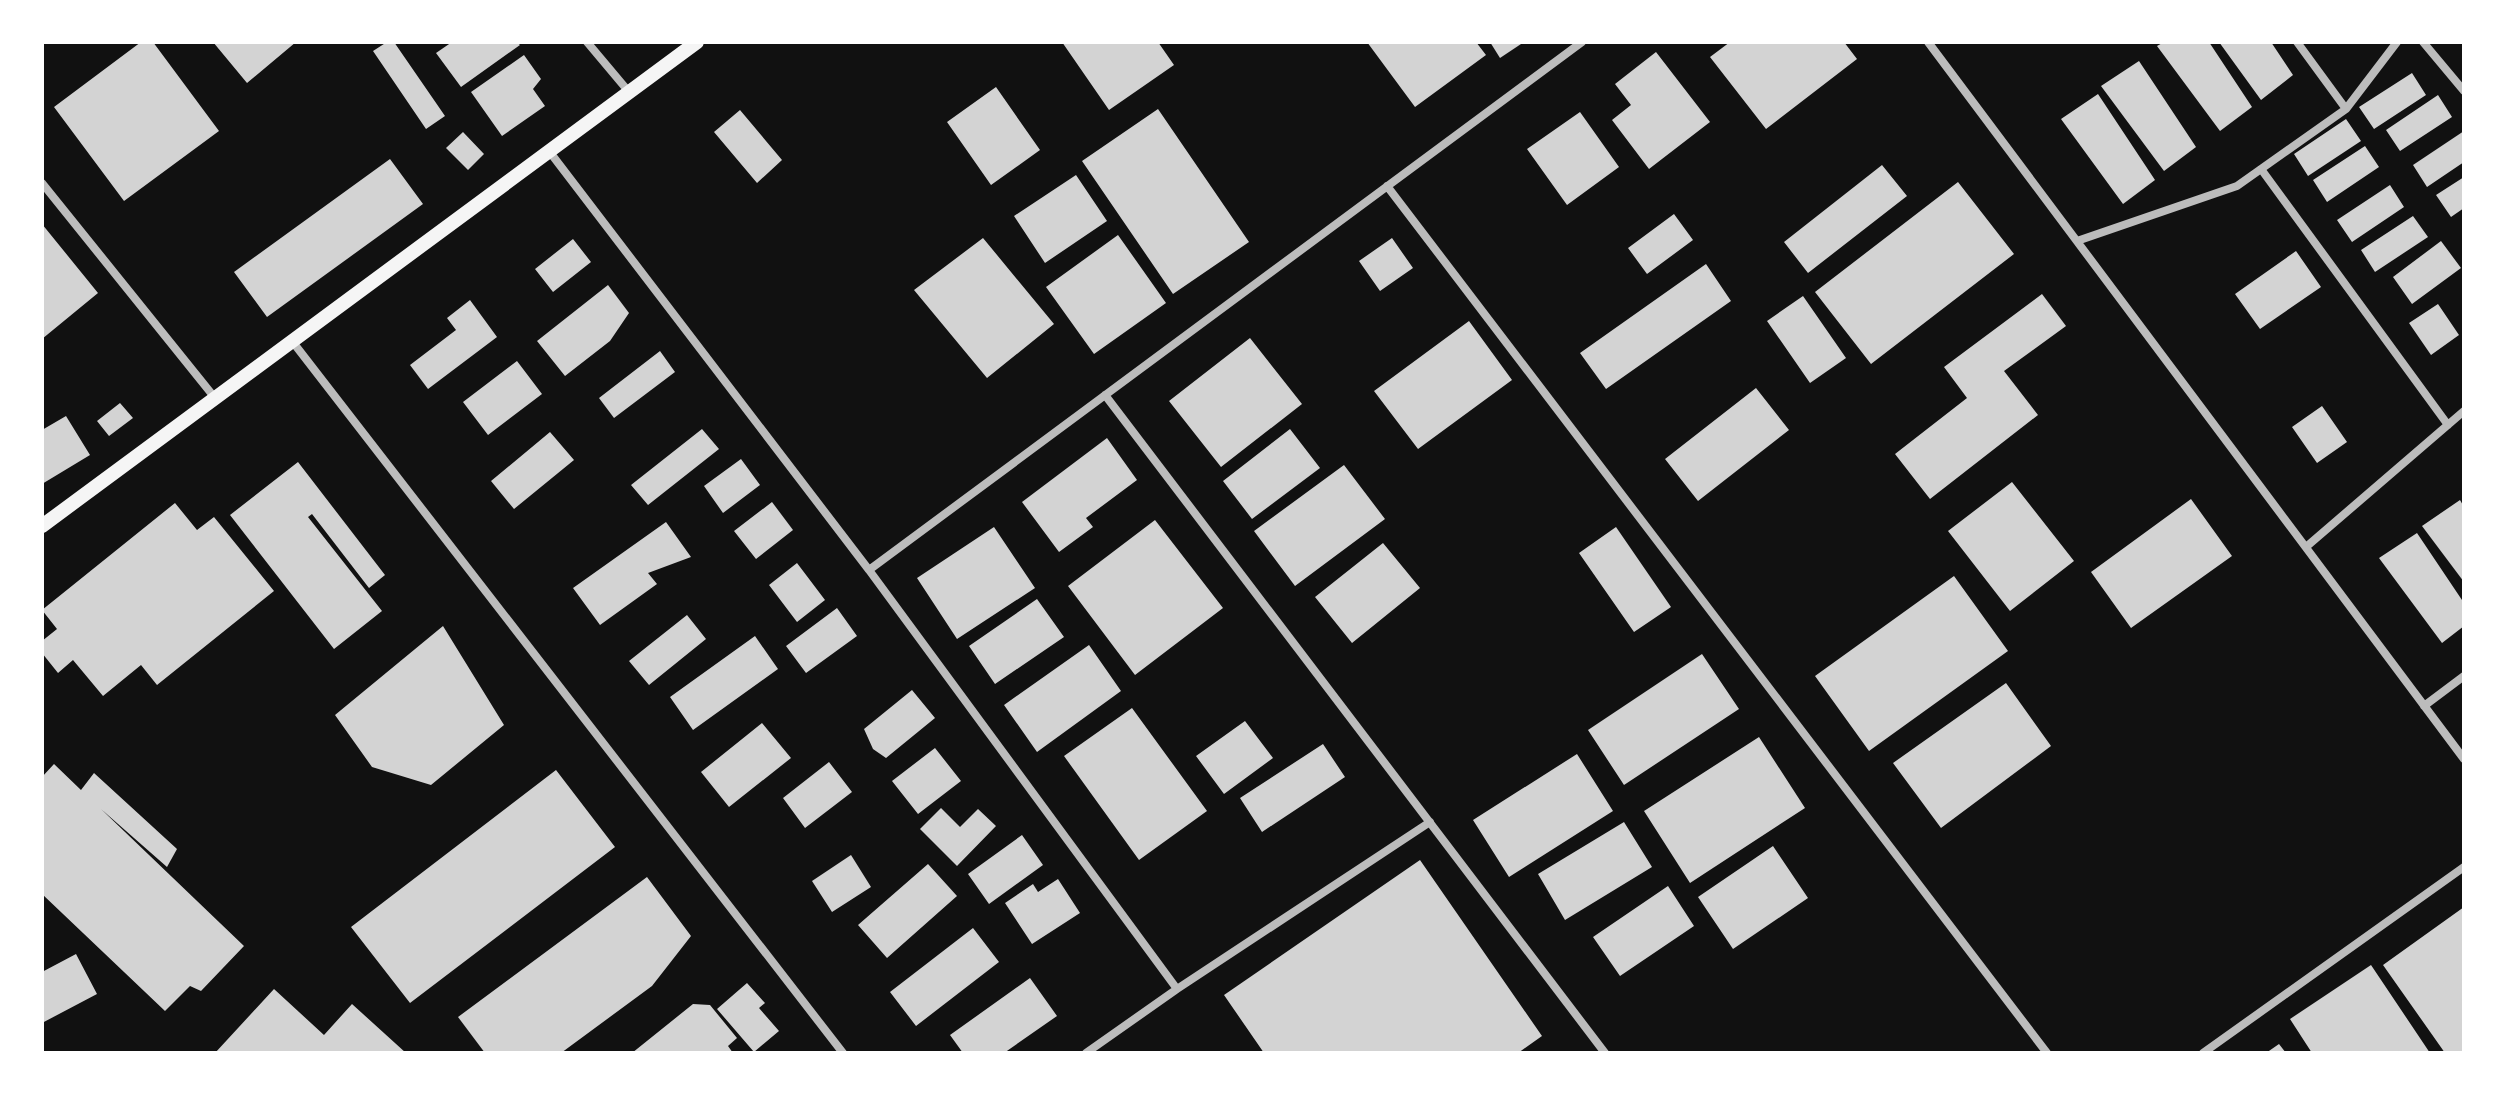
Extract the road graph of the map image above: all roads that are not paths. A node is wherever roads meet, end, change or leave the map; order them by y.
1 (587, 42) edge
2 (697, 42) edge
3 (1582, 42) edge
4 (1928, 42) edge
5 (2297, 42) edge
6 (2397, 42) edge
7 (2423, 42) edge
8 (2464, 91) edge
9 (629, 92) junction
10 (2346, 109) junction
11 (549, 151) junction
12 (2261, 169) junction
13 (42, 183) edge
14 (1387, 186) junction
15 (2077, 241) junction
16 (292, 341) junction
17 (1105, 395) junction
18 (215, 398) junction
19 (2464, 411) edge
20 (2448, 425) junction
21 (42, 526) edge
22 (2306, 547) junction
23 (869, 570) junction
24 (2464, 676) edge
25 (2424, 706) junction
26 (2464, 759) edge
27 (1430, 822) junction
28 (2464, 867) edge
29 (1177, 989) junction
30 (843, 1053) edge
31 (1086, 1053) edge
32 (1605, 1053) edge
33 (2047, 1053) edge
34 (2203, 1053) edge

1 - 9 street
2 - 9 main road
3 - 14 street
4 - 15 street
5 - 10 street
6 - 10 street
7 - 8 street
9 - 11 main road
10 - 12 street
11 - 16 main road
11 - 23 street
12 - 15 street
12 - 20 street
13 - 18 street
14 - 17 street
14 - 33 street
15 - 22 street
16 - 18 main road
16 - 30 street
17 - 23 street
17 - 27 street
18 - 21 main road
19 - 20 street
20 - 22 street
22 - 25 street
23 - 29 street
24 - 25 street
25 - 26 street
27 - 29 street
27 - 32 street
28 - 34 street
29 - 31 street

